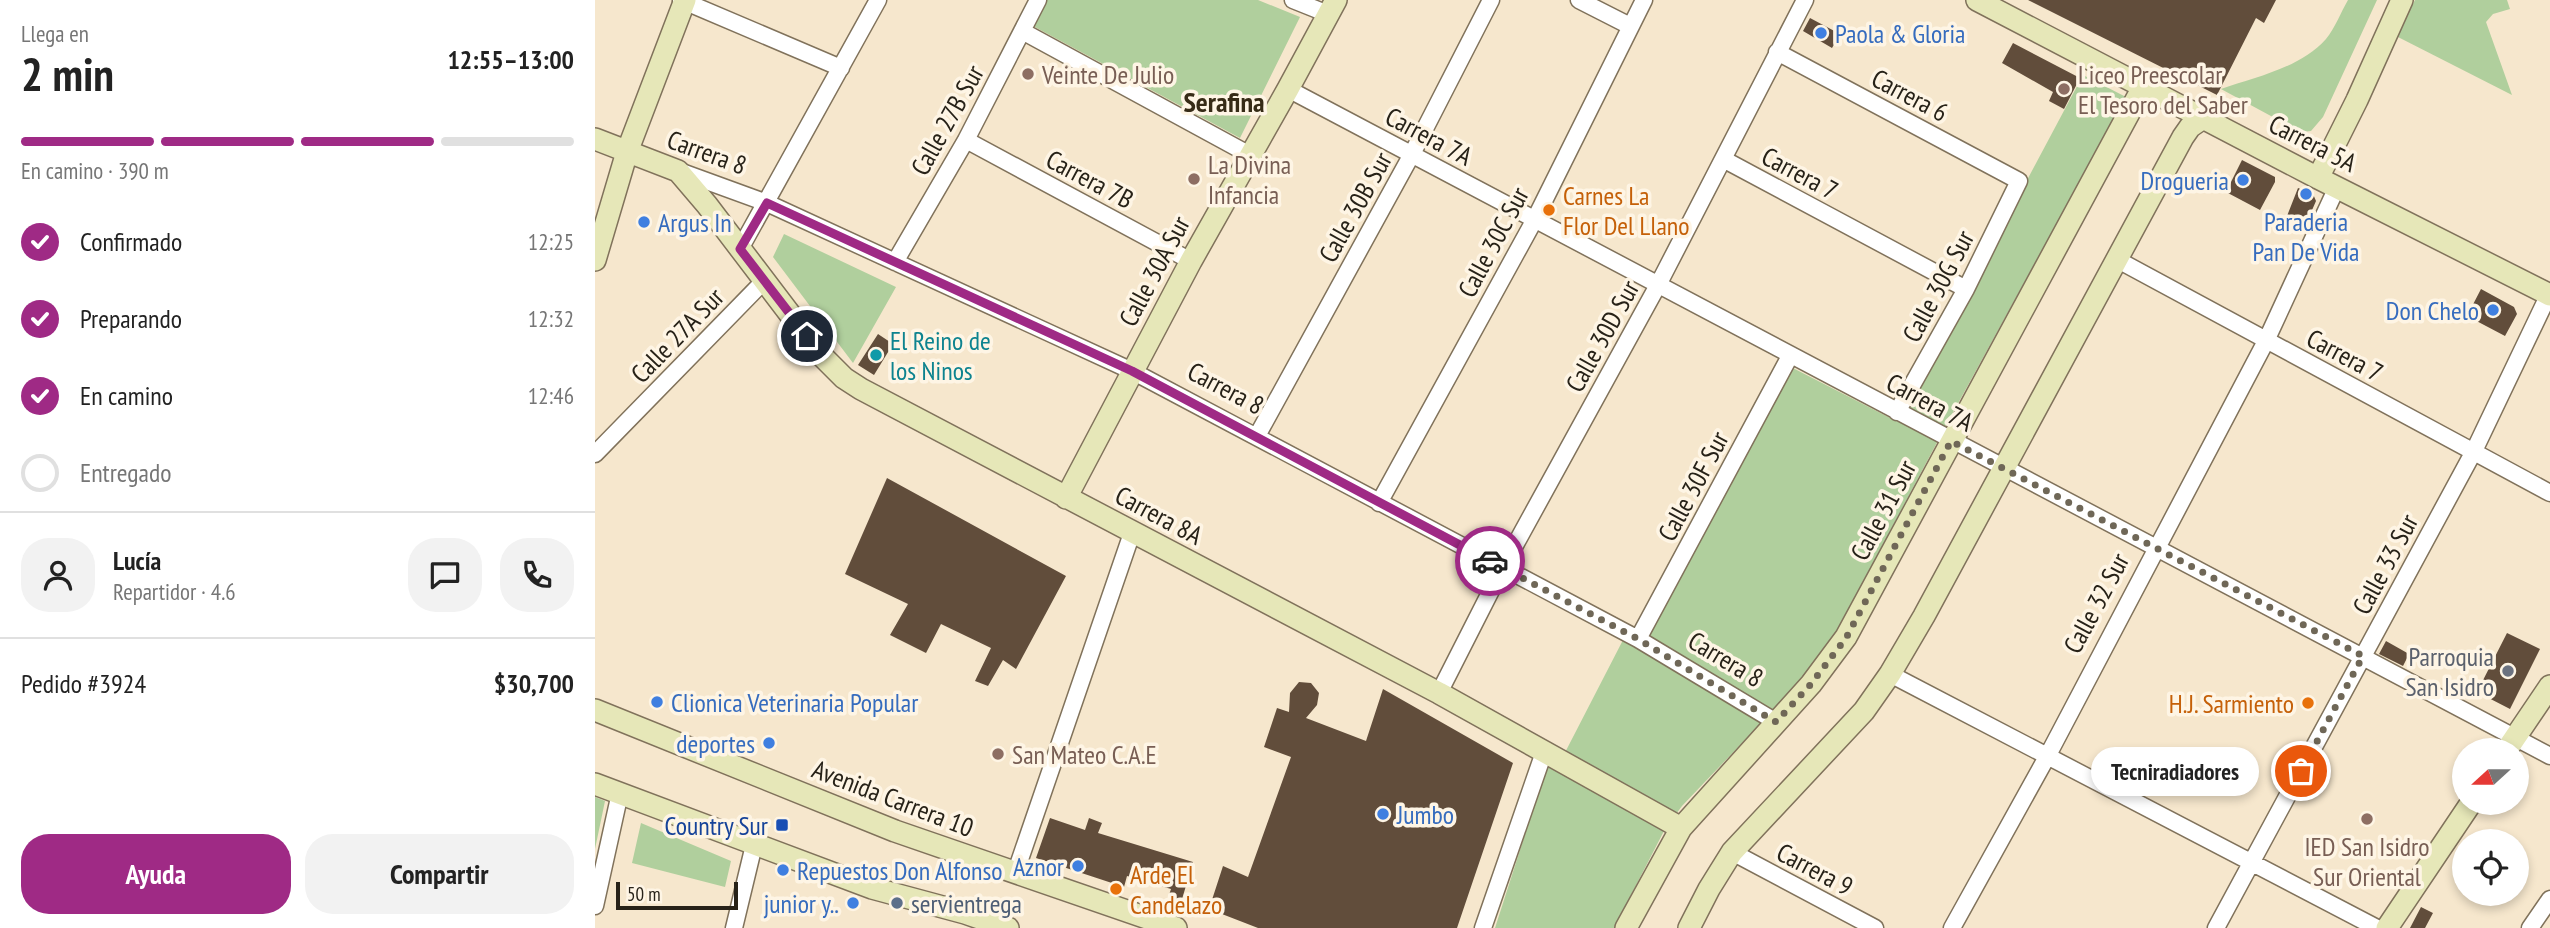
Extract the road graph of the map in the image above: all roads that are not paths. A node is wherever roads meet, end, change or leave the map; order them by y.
1 (878, 0) edge
2 (1038, 0) edge
3 (1293, 0) edge
4 (1491, 0) edge
5 (1579, 0) edge
6 (1644, 0) edge
7 (1805, 0) edge
8 (1977, 0) edge
9 (2402, 0) edge
10 (684, 1) edge
11 (1332, 7) edge
12 (1630, 26) junction
13 (1022, 31) junction
14 (1777, 52) junction
15 (841, 68) junction
16 (2143, 86) junction
17 (1288, 89) junction
18 (2203, 118) junction
19 (595, 139) edge
20 (966, 140) junction
21 (627, 152) junction
22 (1250, 155) junction
23 (1412, 155) junction
24 (1723, 159) junction
25 (678, 171) junction
26 (2019, 181) joint
27 (2328, 183) junction
28 (767, 203) junction
29 (1535, 219) junction
30 (740, 249) junction
31 (2116, 259) junction
32 (595, 260) edge
33 (1191, 261) junction
34 (895, 262) junction
35 (764, 281) junction
36 (1658, 285) junction
37 (1966, 289) junction
38 (2549, 294) edge
39 (2266, 341) junction
40 (1790, 356) junction
41 (1132, 371) junction
42 (1897, 412) junction
43 (1257, 436) junction
44 (1951, 441) junction
45 (2473, 451) junction
46 (595, 454) edge
47 (2004, 469) junction
48 (2550, 493) edge
49 (1066, 498) junction
50 (1379, 503) junction
51 (1132, 533) junction
52 (2156, 549) junction
53 (1503, 567) junction
54 (1638, 639) junction
55 (2363, 656) junction
56 (1890, 674) junction
57 (2550, 686) edge
58 (1439, 693) junction
59 (595, 710) edge
60 (1776, 722) junction
61 (2502, 738) edge
62 (2514, 738) edge
63 (2529, 749) edge
64 (1544, 752) junction
65 (2048, 755) junction
66 (2550, 756) edge
67 (595, 783) edge
68 (620, 793) junction
69 (2462, 816) edge
70 (1681, 828) junction
71 (754, 845) junction
72 (1733, 852) junction
73 (2251, 862) junction
74 (1015, 874) junction
75 (2550, 899) edge
76 (595, 905) edge
77 (734, 928) edge
78 (1008, 928) edge
79 (1176, 928) edge
80 (1483, 928) edge
81 (1626, 928) edge
82 (1689, 928) edge
83 (1875, 928) edge
84 (1952, 928) edge
85 (2216, 928) edge
86 (2377, 928) edge
87 (2388, 928) edge
88 (2530, 928) edge

1 - 15 street
2 - 13 street, Calle 27B Sur
3 - 11 street
4 - 23 street, Calle 30B Sur
5 - 12 street
6 - 12 street, Calle 30C Sur
7 - 14 street, Calle 30D Sur
8 - 16 street, Carrera 5A
9 - 27 street, Calle 32 Sur
10 - 15 street
10 - 21 street
11 - 17 street, Calle 30A Sur
12 - 29 street, Calle 30C Sur
13 - 20 street, Calle 27B Sur
13 - 22 street
14 - 24 street, Calle 30D Sur
14 - 26 street, Carrera 6
15 - 28 street
16 - 18 street, Carrera 5A
16 - 44 street, Calle 31 Sur
17 - 22 street, Calle 30A Sur
17 - 23 street, Carrera 7A
18 - 27 street, Carrera 5A
18 - 31 street
19 - 21 street, Carrera 8
20 - 33 street, Carrera 7B
20 - 34 street, Calle 27B Sur
21 - 25 street, Carrera 8
21 - 32 street
22 - 33 street, Calle 30A Sur
23 - 29 street, Carrera 7A
23 - 43 street, Calle 30B Sur
24 - 36 street, Calle 30D Sur
24 - 37 street, Carrera 7
25 - 28 street, Carrera 8
25 - 30 street, Carrera 8A
26 - 37 street, Calle 30G Sur
27 - 38 street, Carrera 5A
27 - 39 street, Calle 32 Sur
28 - 30 street
28 - 34 street, Carrera 8
29 - 36 street, Carrera 7A
29 - 50 street, Calle 30C Sur
30 - 35 street, Carrera 8A
31 - 39 street, Carrera 7
31 - 47 street
33 - 41 street, Calle 30A Sur
34 - 41 street, Carrera 8
35 - 46 street, Calle 27A Sur
35 - 49 street, Carrera 8A
36 - 40 street, Carrera 7A
36 - 53 street, Calle 30D Sur
37 - 42 street, Calle 30G Sur
38 - 45 street, Calle 33 Sur
39 - 45 street, Carrera 7
39 - 52 street, Calle 32 Sur
40 - 42 street, Carrera 7A
40 - 54 street, Calle 30F Sur
41 - 43 street, Carrera 8
41 - 49 street, Calle 30A Sur
42 - 44 street, Carrera 7A
43 - 50 street, Carrera 8
44 - 47 street, Carrera 7A
44 - 60 street, Calle 31 Sur
45 - 48 street, Carrera 7
45 - 55 street, Calle 33 Sur
47 - 52 street, Carrera 7A
47 - 56 street
49 - 51 street, Carrera 8A
50 - 53 street, Carrera 8
51 - 58 street, Carrera 8A
51 - 74 street
52 - 55 street, Carrera 7A
52 - 65 street, Calle 32 Sur
53 - 54 street, Carrera 8
53 - 58 street, Calle 30D Sur
54 - 60 street, Carrera 8
55 - 61 street, Carrera 7A
55 - 73 street, Calle 33 Sur
56 - 65 street
56 - 72 street
57 - 62 street
58 - 64 street, Carrera 8A
59 - 74 street, Avenida Carrera 10
60 - 70 street, Calle 31 Sur
63 - 66 street, Carrera 7A
64 - 70 street, Carrera 8A
64 - 80 street
65 - 73 street
65 - 84 street, Calle 32 Sur
67 - 68 street
68 - 71 street
68 - 76 street
69 - 87 street
70 - 81 street, Calle 31 Sur
71 - 77 street
71 - 78 street
72 - 82 street
72 - 83 street, Carrera 9
73 - 85 street, Calle 33 Sur
73 - 86 street
74 - 79 street, Avenida Carrera 10
75 - 88 street

